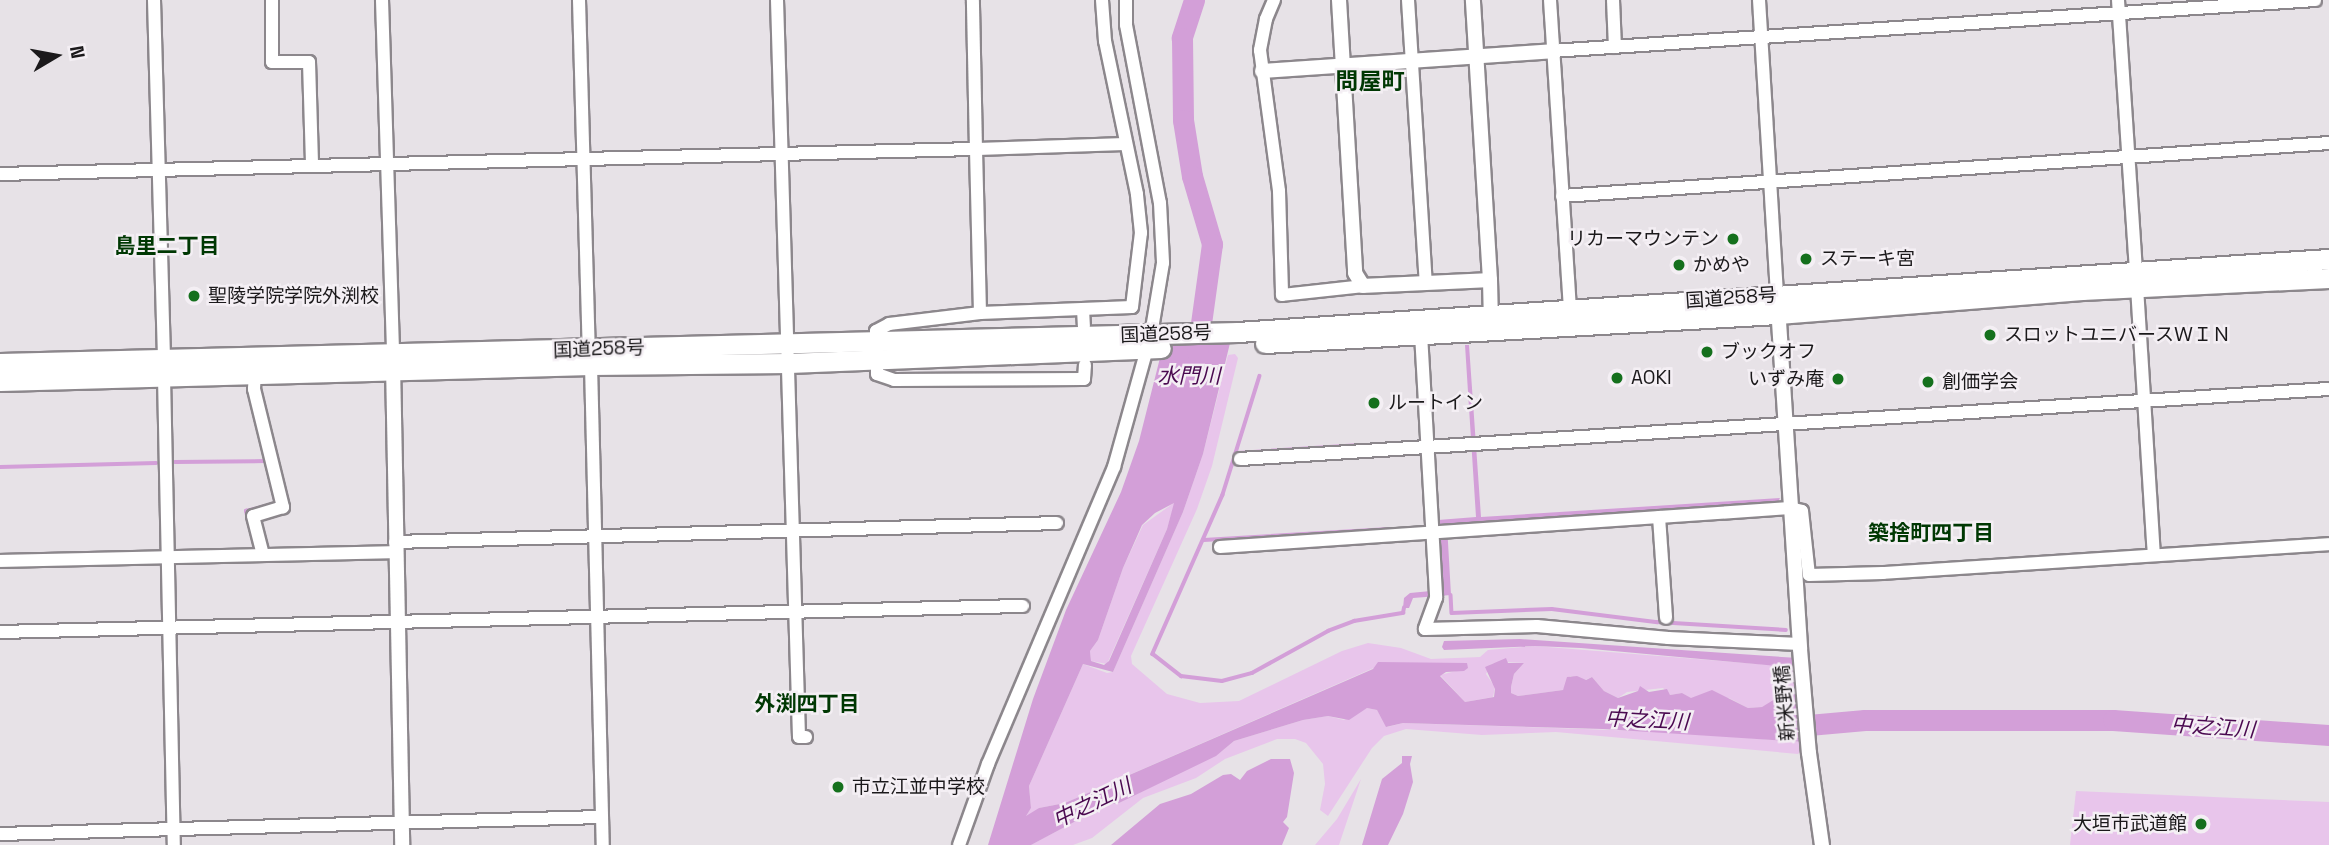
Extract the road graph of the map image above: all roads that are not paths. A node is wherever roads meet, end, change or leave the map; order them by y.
1 (154, 0) edge
2 (272, 0) edge
3 (382, 0) edge
4 (579, 0) edge
5 (777, 0) edge
6 (974, 0) edge
7 (1102, 0) edge
8 (1126, 0) edge
9 (1273, 0) edge
10 (1339, 0) edge
11 (1408, 0) edge
12 (1473, 0) edge
13 (1550, 0) edge
14 (1613, 0) edge
15 (1759, 0) edge
16 (2315, 0) edge
17 (2118, 7) edge
18 (1761, 35) junction
19 (1615, 47) junction
20 (1552, 51) junction
21 (1475, 56) junction
22 (1412, 61) junction
23 (1343, 65) junction
24 (1262, 71) junction
25 (2329, 143) edge
26 (1126, 144) junction
27 (976, 149) junction
28 (780, 153) junction
29 (2128, 157) junction
30 (584, 158) junction
31 (386, 165) junction
32 (312, 166) junction
33 (159, 169) junction
34 (0, 174) edge
35 (1770, 181) junction
36 (1562, 196) junction
37 (2329, 258) edge
38 (2329, 278) edge
39 (1490, 279) junction
40 (2137, 280) junction
41 (1426, 283) junction
42 (1363, 286) junction
43 (1778, 304) junction
44 (1083, 309) junction
45 (1570, 309) junction
46 (979, 313) junction
47 (1491, 322) junction
48 (1084, 326) dead end
49 (1421, 334) junction
50 (1238, 338) junction
51 (1153, 342) junction
52 (876, 351) junction
53 (789, 354) junction
54 (590, 357) junction
55 (0, 363) edge
56 (393, 363) junction
57 (1085, 365) dead end
58 (164, 368) junction
59 (255, 374) junction
60 (0, 381) edge
61 (2329, 389) edge
62 (2145, 400) junction
63 (1785, 423) junction
64 (1426, 447) junction
65 (1240, 458) dead end
66 (1790, 508) junction
67 (1659, 517) junction
68 (1058, 523) dead end
69 (793, 531) junction
70 (1440, 532) junction
71 (595, 537) junction
72 (2329, 544) edge
73 (395, 547) junction
74 (1220, 547) dead end
75 (2154, 554) junction
76 (263, 555) junction
77 (167, 558) junction
78 (0, 561) edge
79 (1023, 606) dead end
80 (795, 612) junction
81 (597, 617) junction
82 (1666, 618) dead end
83 (397, 624) junction
84 (168, 629) junction
85 (0, 632) edge
86 (1800, 646) junction
87 (806, 737) dead end
88 (602, 817) junction
89 (402, 823) junction
90 (173, 829) junction
91 (0, 834) edge
92 (174, 845) edge
93 (402, 845) edge
94 (603, 845) edge
95 (959, 845) edge
96 (1822, 845) edge

1 - 33 street
2 - 32 street
3 - 31 street
4 - 30 street
5 - 28 street
6 - 27 street
7 - 26 street
8 - 51 street
9 - 24 street
10 - 23 street
11 - 22 street
12 - 21 street
13 - 20 street
14 - 19 street
15 - 18 street
16 - 17 street
17 - 18 street
17 - 29 street
18 - 19 street
18 - 35 street
19 - 20 street
20 - 21 street
20 - 36 street
21 - 22 street
21 - 39 street
22 - 23 street
22 - 41 street
23 - 24 street
23 - 42 street
24 - 42 street
25 - 29 street
26 - 27 street
26 - 44 street
27 - 28 street
27 - 46 street
28 - 30 street
28 - 53 street
29 - 35 street
29 - 40 street
30 - 31 street
30 - 54 street
31 - 32 street
31 - 56 street
32 - 33 street
33 - 34 street
33 - 58 street
35 - 36 street
35 - 43 street
36 - 45 street
37 - 40 highway, 国道258号
38 - 40 highway, 国道258号
39 - 41 street
39 - 47 street
40 - 43 highway, 国道258号
40 - 62 street
41 - 42 street
43 - 45 highway, 国道258号
43 - 47 highway, 国道258号
43 - 63 street, 新米野橋
44 - 46 street
44 - 48 street
45 - 47 highway, 国道258号
46 - 52 street
47 - 49 highway, 国道258号
47 - 50 highway, 国道258号
49 - 50 highway, 国道258号
49 - 64 street
50 - 51 highway, 国道258号
51 - 52 highway, 国道258号
51 - 95 street
52 - 53 highway, 国道258号
52 - 57 street
53 - 54 highway, 国道258号
53 - 69 street
54 - 56 highway, 国道258号
54 - 71 street
55 - 58 highway, 国道258号
56 - 58 highway, 国道258号
56 - 59 highway, 国道258号
56 - 73 street
58 - 59 highway, 国道258号
58 - 60 highway, 国道258号
58 - 77 street
59 - 76 street
61 - 62 street
62 - 63 street
62 - 75 street
63 - 64 street
63 - 66 street, 新米野橋
64 - 65 street
64 - 70 street
66 - 67 street
66 - 75 street
66 - 86 street, 新米野橋
67 - 70 street
67 - 82 street
68 - 69 street
69 - 71 street
69 - 80 street
70 - 74 street
70 - 86 street
71 - 73 street
71 - 81 street
72 - 75 street
73 - 76 street
73 - 83 street
76 - 77 street
77 - 78 street
77 - 84 street
79 - 80 street
80 - 81 street
80 - 87 street
81 - 83 street
81 - 88 street
83 - 84 street
83 - 89 street
84 - 85 street
84 - 90 street
86 - 96 street, 新米野橋
88 - 89 street
88 - 94 street
89 - 90 street
89 - 93 street
90 - 91 street
90 - 92 street

